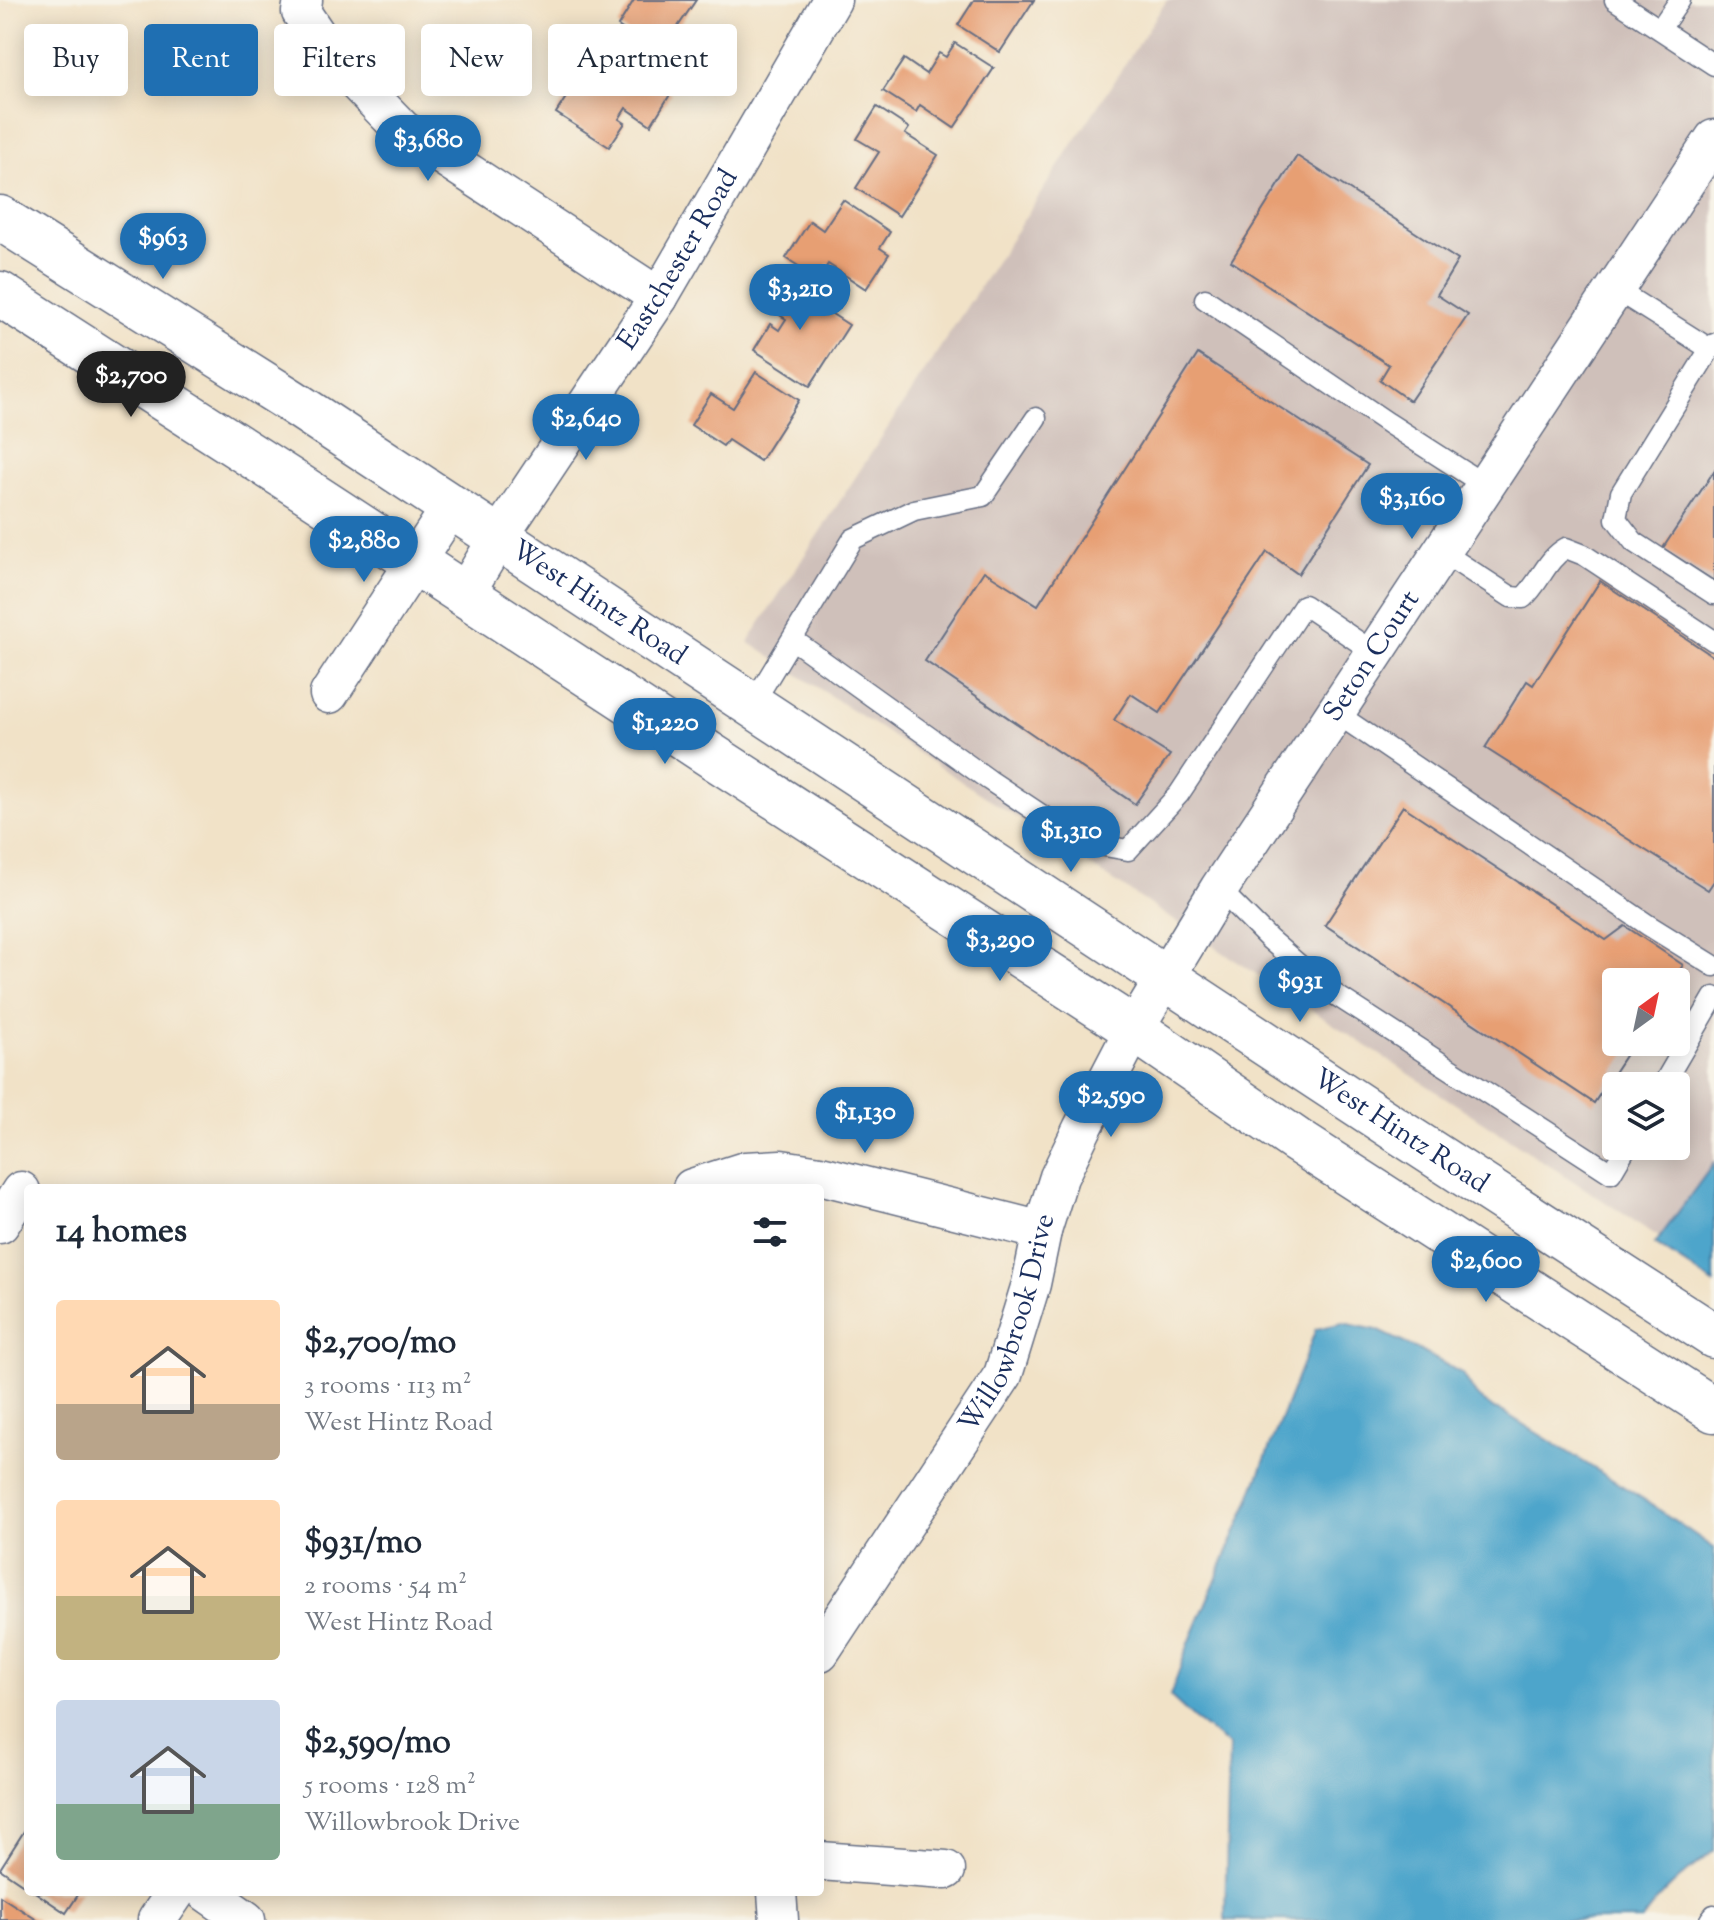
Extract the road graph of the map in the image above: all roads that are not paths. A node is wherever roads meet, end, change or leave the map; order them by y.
1 (303, 0) edge
2 (832, 0) edge
3 (1615, 0) edge
4 (1680, 0) edge
5 (1660, 29) junction
6 (1714, 65) edge
7 (1714, 139) edge
8 (0, 218) edge
9 (1615, 289) junction
10 (0, 294) edge
11 (659, 297) junction
12 (1205, 299) dead end
13 (1712, 346) edge
14 (1036, 418) dead end
15 (1486, 486) junction
16 (451, 507) junction
17 (498, 538) junction
18 (1442, 552) junction
19 (415, 563) junction
20 (1714, 594) edge
21 (464, 595) junction
22 (792, 639) junction
23 (1714, 641) edge
24 (1375, 653) junction
25 (329, 694) dead end
26 (752, 705) junction
27 (1336, 713) junction
28 (1219, 889) junction
29 (1714, 966) edge
30 (1166, 977) junction
31 (1714, 997) edge
32 (1134, 1029) junction
33 (1670, 1072) edge
34 (1619, 1160) edge
35 (704, 1184) edge
36 (16, 1187) edge
37 (0, 1224) edge
38 (1042, 1231) junction
39 (1714, 1336) edge
40 (1714, 1410) edge
41 (824, 1646) edge
42 (824, 1861) edge
43 (946, 1870) dead end
44 (173, 1896) edge
45 (212, 1896) edge
46 (777, 1896) edge
47 (1714, 1915) edge
48 (157, 1920) edge
49 (246, 1920) edge
50 (779, 1920) edge
51 (1710, 1920) edge

1 - 11 street
2 - 11 street, Eastchester Road
3 - 5 lane
4 - 5 lane
5 - 6 lane
7 - 9 street, Seton Court
8 - 16 main road, West Hintz Road
9 - 13 lane
9 - 15 street, Seton Court
10 - 19 main road
11 - 17 street, Eastchester Road
12 - 15 lane
13 - 20 lane
14 - 22 lane
15 - 18 street, Seton Court
16 - 17 main road, West Hintz Road
16 - 19 street
17 - 21 street, Eastchester Road
17 - 26 main road, West Hintz Road
18 - 23 lane
18 - 24 street, Seton Court
19 - 21 main road
19 - 25 street
21 - 32 main road
22 - 24 lane
22 - 26 lane
24 - 27 street, Seton Court
26 - 30 main road, West Hintz Road
27 - 28 street, Seton Court
27 - 29 lane
28 - 30 street, Seton Court
28 - 34 lane
30 - 32 street, Willowbrook Drive
30 - 39 main road, West Hintz Road
31 - 33 lane
32 - 38 street, Willowbrook Drive
32 - 40 main road
35 - 38 street
36 - 37 street
38 - 41 street, Willowbrook Drive
42 - 43 street
44 - 48 street
45 - 49 street
46 - 50 street
47 - 51 lane

